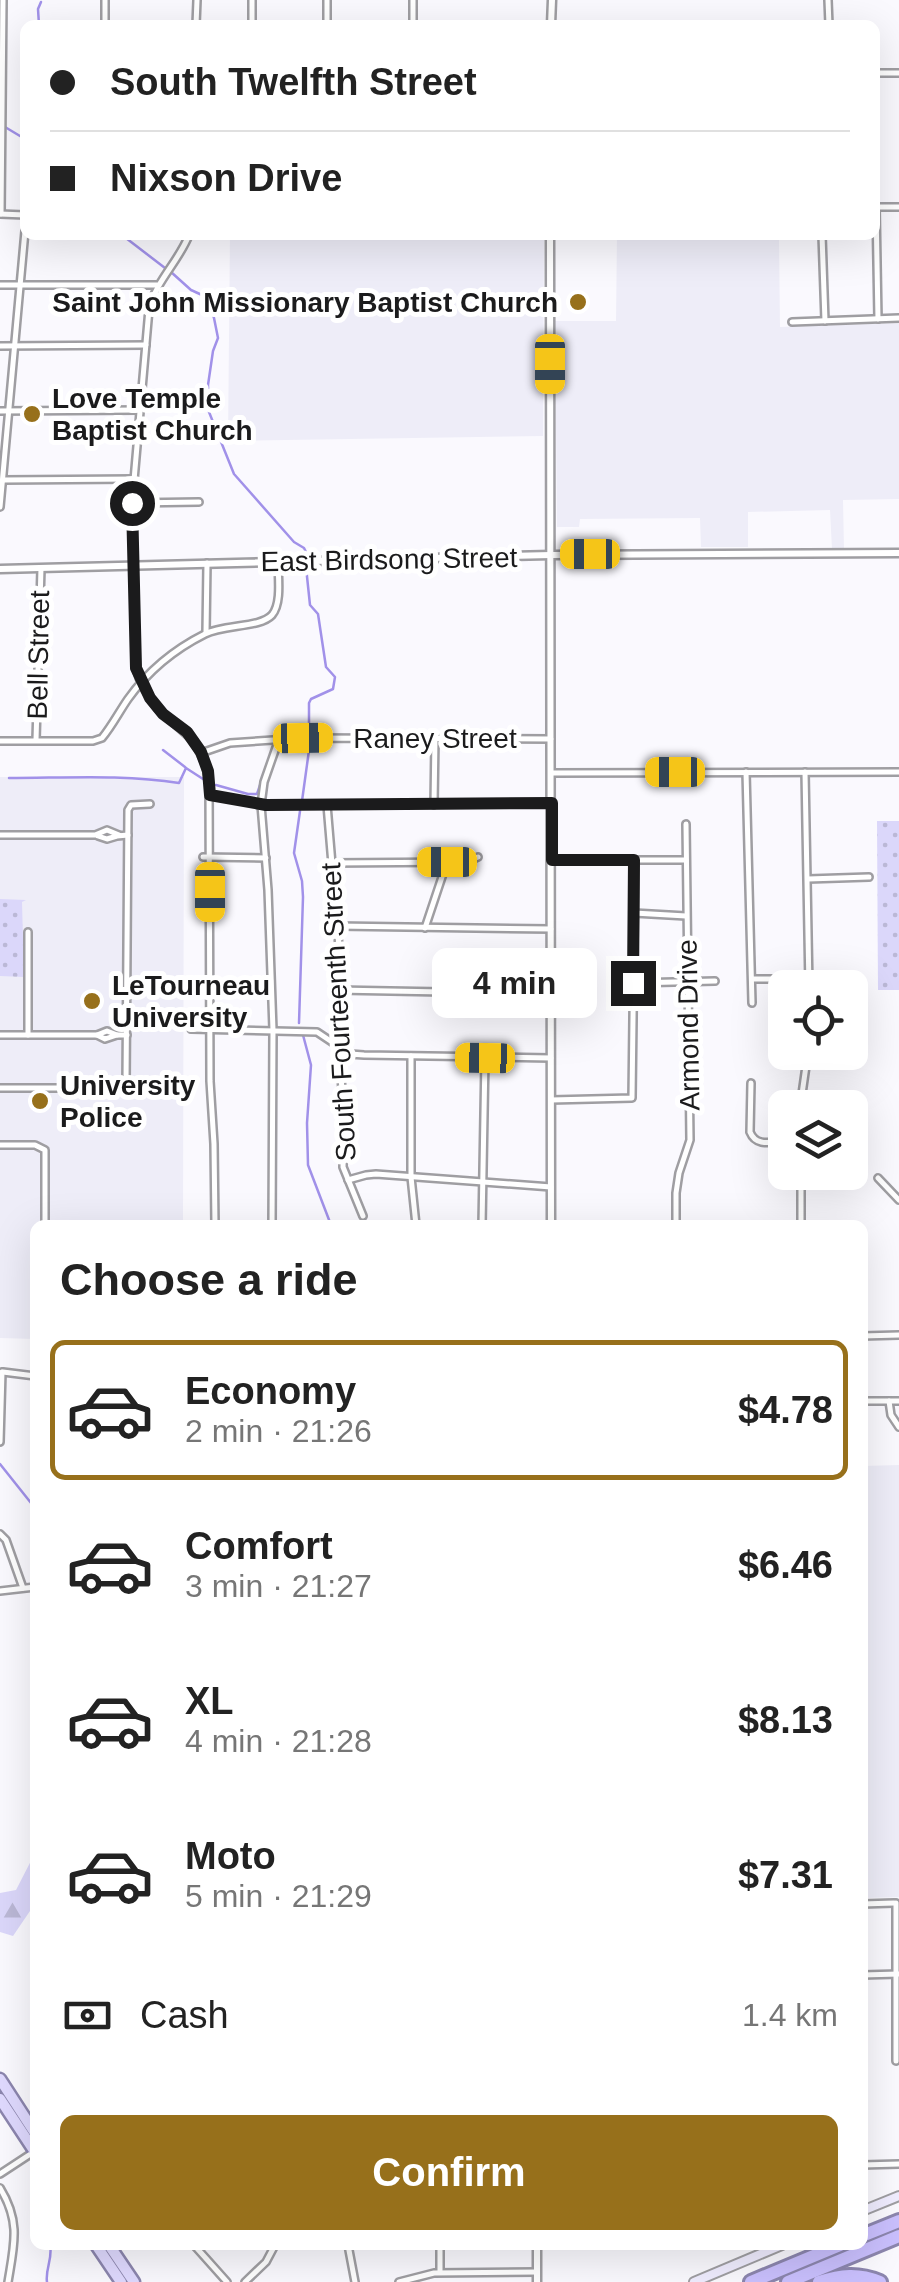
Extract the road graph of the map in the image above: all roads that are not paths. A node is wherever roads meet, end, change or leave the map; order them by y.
1 (3, 0) edge
2 (1, 149) edge
3 (0, 214) edge
4 (24, 240) edge
5 (187, 240) edge
6 (550, 240) edge
7 (822, 240) edge
8 (877, 240) edge
9 (0, 285) edge
10 (20, 285) junction
11 (158, 286) junction
12 (899, 318) edge
13 (878, 319) junction
14 (825, 320) junction
15 (792, 322) dead end
16 (146, 345) junction
17 (0, 346) edge
18 (14, 346) junction
19 (140, 410) junction
20 (4, 411) edge
21 (134, 478) junction
22 (1, 480) edge
23 (198, 502) dead end
24 (132, 503) junction
25 (0, 507) edge
26 (899, 553) edge
27 (551, 555) junction
28 (278, 561) junction
29 (207, 564) junction
30 (135, 565) junction
31 (40, 568) junction
32 (0, 569) edge
33 (206, 633) junction
34 (141, 684) junction
35 (435, 738) junction
36 (279, 739) junction
37 (551, 739) junction
38 (0, 741) edge
39 (36, 741) junction
40 (201, 752) junction
41 (746, 772) junction
42 (805, 772) junction
43 (899, 772) edge
44 (552, 774) junction
45 (210, 795) junction
46 (552, 803) junction
47 (150, 804) dead end
48 (261, 805) junction
49 (327, 805) junction
50 (434, 805) junction
51 (686, 824) dead end
52 (0, 835) edge
53 (128, 835) junction
54 (207, 857) junction
55 (478, 857) dead end
56 (266, 858) junction
57 (552, 860) junction
58 (634, 860) junction
59 (686, 860) junction
60 (331, 862) junction
61 (447, 862) junction
62 (808, 878) junction
63 (868, 878) dead end
64 (634, 913) junction
65 (687, 916) junction
66 (337, 926) junction
67 (425, 928) junction
68 (551, 929) junction
69 (28, 932) dead end
70 (810, 970) edge
71 (752, 979) junction
72 (768, 979) edge
73 (715, 981) dead end
74 (688, 982) junction
75 (633, 983) junction
76 (338, 990) junction
77 (551, 994) junction
78 (752, 1003) dead end
79 (191, 1029) dead end
80 (210, 1029) junction
81 (272, 1030) junction
82 (0, 1035) edge
83 (28, 1035) junction
84 (128, 1036) junction
85 (339, 1047) junction
86 (411, 1056) junction
87 (485, 1058) junction
88 (551, 1058) junction
89 (751, 1082) dead end
90 (0, 1088) edge
91 (552, 1100) junction
92 (768, 1142) edge
93 (0, 1145) edge
94 (411, 1177) junction
95 (878, 1178) dead end
96 (348, 1180) junction
97 (482, 1182) junction
98 (551, 1187) junction
99 (801, 1190) edge
100 (899, 1200) edge
101 (363, 1216) dead end
102 (45, 1220) edge
103 (215, 1220) edge
104 (272, 1220) edge
105 (415, 1220) edge
106 (482, 1220) edge
107 (551, 1220) edge
108 (676, 1220) edge
109 (801, 1220) edge
110 (868, 1336) edge
111 (899, 1336) edge
112 (1, 1372) edge
113 (30, 1375) edge
114 (889, 1400) junction
115 (899, 1400) edge
116 (868, 1401) edge
117 (899, 1427) edge
118 (0, 1442) edge
119 (0, 1534) edge
120 (30, 1587) edge
121 (24, 1588) junction
122 (0, 1591) edge
123 (897, 1903) edge
124 (868, 1904) edge
125 (868, 1974) edge
126 (897, 1974) edge
127 (896, 2061) dead end
128 (0, 2079) edge
129 (0, 2099) edge
130 (30, 2125) edge
131 (30, 2144) edge
132 (30, 2155) edge
133 (899, 2164) edge
134 (868, 2165) edge
135 (0, 2174) edge
136 (0, 2188) edge
137 (899, 2196) edge
138 (868, 2209) edge
139 (899, 2220) edge
140 (868, 2233) edge
141 (899, 2236) edge
142 (868, 2249) edge
143 (99, 2250) edge
144 (112, 2250) edge
145 (198, 2250) edge
146 (272, 2250) edge
147 (349, 2250) edge
148 (440, 2250) edge
149 (538, 2250) edge
150 (770, 2250) edge
151 (805, 2250) edge
152 (828, 2250) edge
153 (865, 2250) edge
154 (537, 2272) junction
155 (440, 2273) junction
156 (8, 2282) edge
157 (121, 2282) edge
158 (134, 2282) edge
159 (227, 2282) edge
160 (245, 2282) edge
161 (355, 2282) edge
162 (400, 2282) edge
163 (537, 2282) edge
164 (694, 2282) edge
165 (739, 2282) edge
166 (751, 2282) edge
167 (788, 2282) edge
168 (819, 2282) edge
169 (880, 2282) edge

1 - 2 street
2 - 3 street
4 - 10 street
5 - 11 street
6 - 27 street
7 - 14 street
8 - 13 street
9 - 10 street
10 - 11 street
10 - 18 street
11 - 16 street
12 - 13 street
13 - 14 street
14 - 15 street
16 - 18 street
16 - 19 street
17 - 18 street
18 - 20 street
19 - 20 street
19 - 21 street
20 - 22 street
21 - 22 street
21 - 24 street
22 - 25 street
23 - 24 street
24 - 30 street
26 - 27 street, East Birdsong Street
27 - 28 street, East Birdsong Street
27 - 37 street
28 - 29 street, East Birdsong Street
28 - 33 street
29 - 30 street, East Birdsong Street
29 - 33 street
30 - 31 street, East Birdsong Street
30 - 34 street
31 - 32 street, East Birdsong Street
31 - 39 street, Bell Street
33 - 34 street
34 - 39 street
34 - 40 street
35 - 36 street, Raney Street
35 - 37 street, Raney Street
35 - 50 street
36 - 40 street, Raney Street
36 - 48 street
37 - 44 street
38 - 39 street
40 - 45 street
41 - 42 street
41 - 44 street
41 - 71 street
42 - 43 street
42 - 62 street
44 - 46 street
45 - 48 street
45 - 54 street
46 - 50 street
46 - 57 street
47 - 53 street
48 - 49 street
48 - 56 street
49 - 50 street
49 - 60 street, South Fourteenth Street
51 - 59 street, Armond Drive
52 - 53 street
53 - 84 street
54 - 56 street
54 - 80 street
55 - 61 street
56 - 81 street
57 - 58 street
57 - 68 street
58 - 59 street
58 - 64 street
59 - 65 street, Armond Drive
60 - 61 street
60 - 66 street, South Fourteenth Street
61 - 67 street
62 - 63 street
62 - 70 street
64 - 65 street
64 - 75 street
65 - 74 street, Armond Drive
66 - 67 street
66 - 76 street, South Fourteenth Street
67 - 68 street
68 - 77 street
69 - 83 street
71 - 72 street
71 - 78 street
73 - 74 street
74 - 75 street
74 - 108 street, Armond Drive
75 - 91 street
76 - 77 street
76 - 85 street, South Fourteenth Street
77 - 88 street
79 - 80 street
80 - 81 street
80 - 103 street
81 - 85 street
81 - 104 street
82 - 83 street
83 - 84 street
84 - 90 street
85 - 86 street
85 - 96 street, South Fourteenth Street
86 - 87 street
86 - 94 street
87 - 88 street
87 - 97 street
88 - 91 street
89 - 92 street
91 - 98 street
93 - 102 street
94 - 96 street
94 - 97 street
94 - 105 street
95 - 100 street
96 - 101 street, South Fourteenth Street
97 - 98 street
97 - 106 street
98 - 107 street
99 - 109 street
110 - 111 street
112 - 113 street
112 - 118 street
114 - 115 street
114 - 116 street
114 - 117 street
119 - 121 street
120 - 121 street
121 - 122 street
123 - 124 street
123 - 126 street
125 - 126 street
126 - 127 street
128 - 130 main road
129 - 131 main road
132 - 135 street
133 - 134 street
136 - 156 street
137 - 138 main road
139 - 140 highway
141 - 142 highway
143 - 157 main road
144 - 158 main road
145 - 159 street
146 - 160 street
147 - 161 street
148 - 155 street
149 - 154 street
150 - 164 main road
151 - 165 highway
152 - 166 highway
153 - 167 highway
154 - 155 street
154 - 163 street
155 - 162 street
168 - 169 highway

